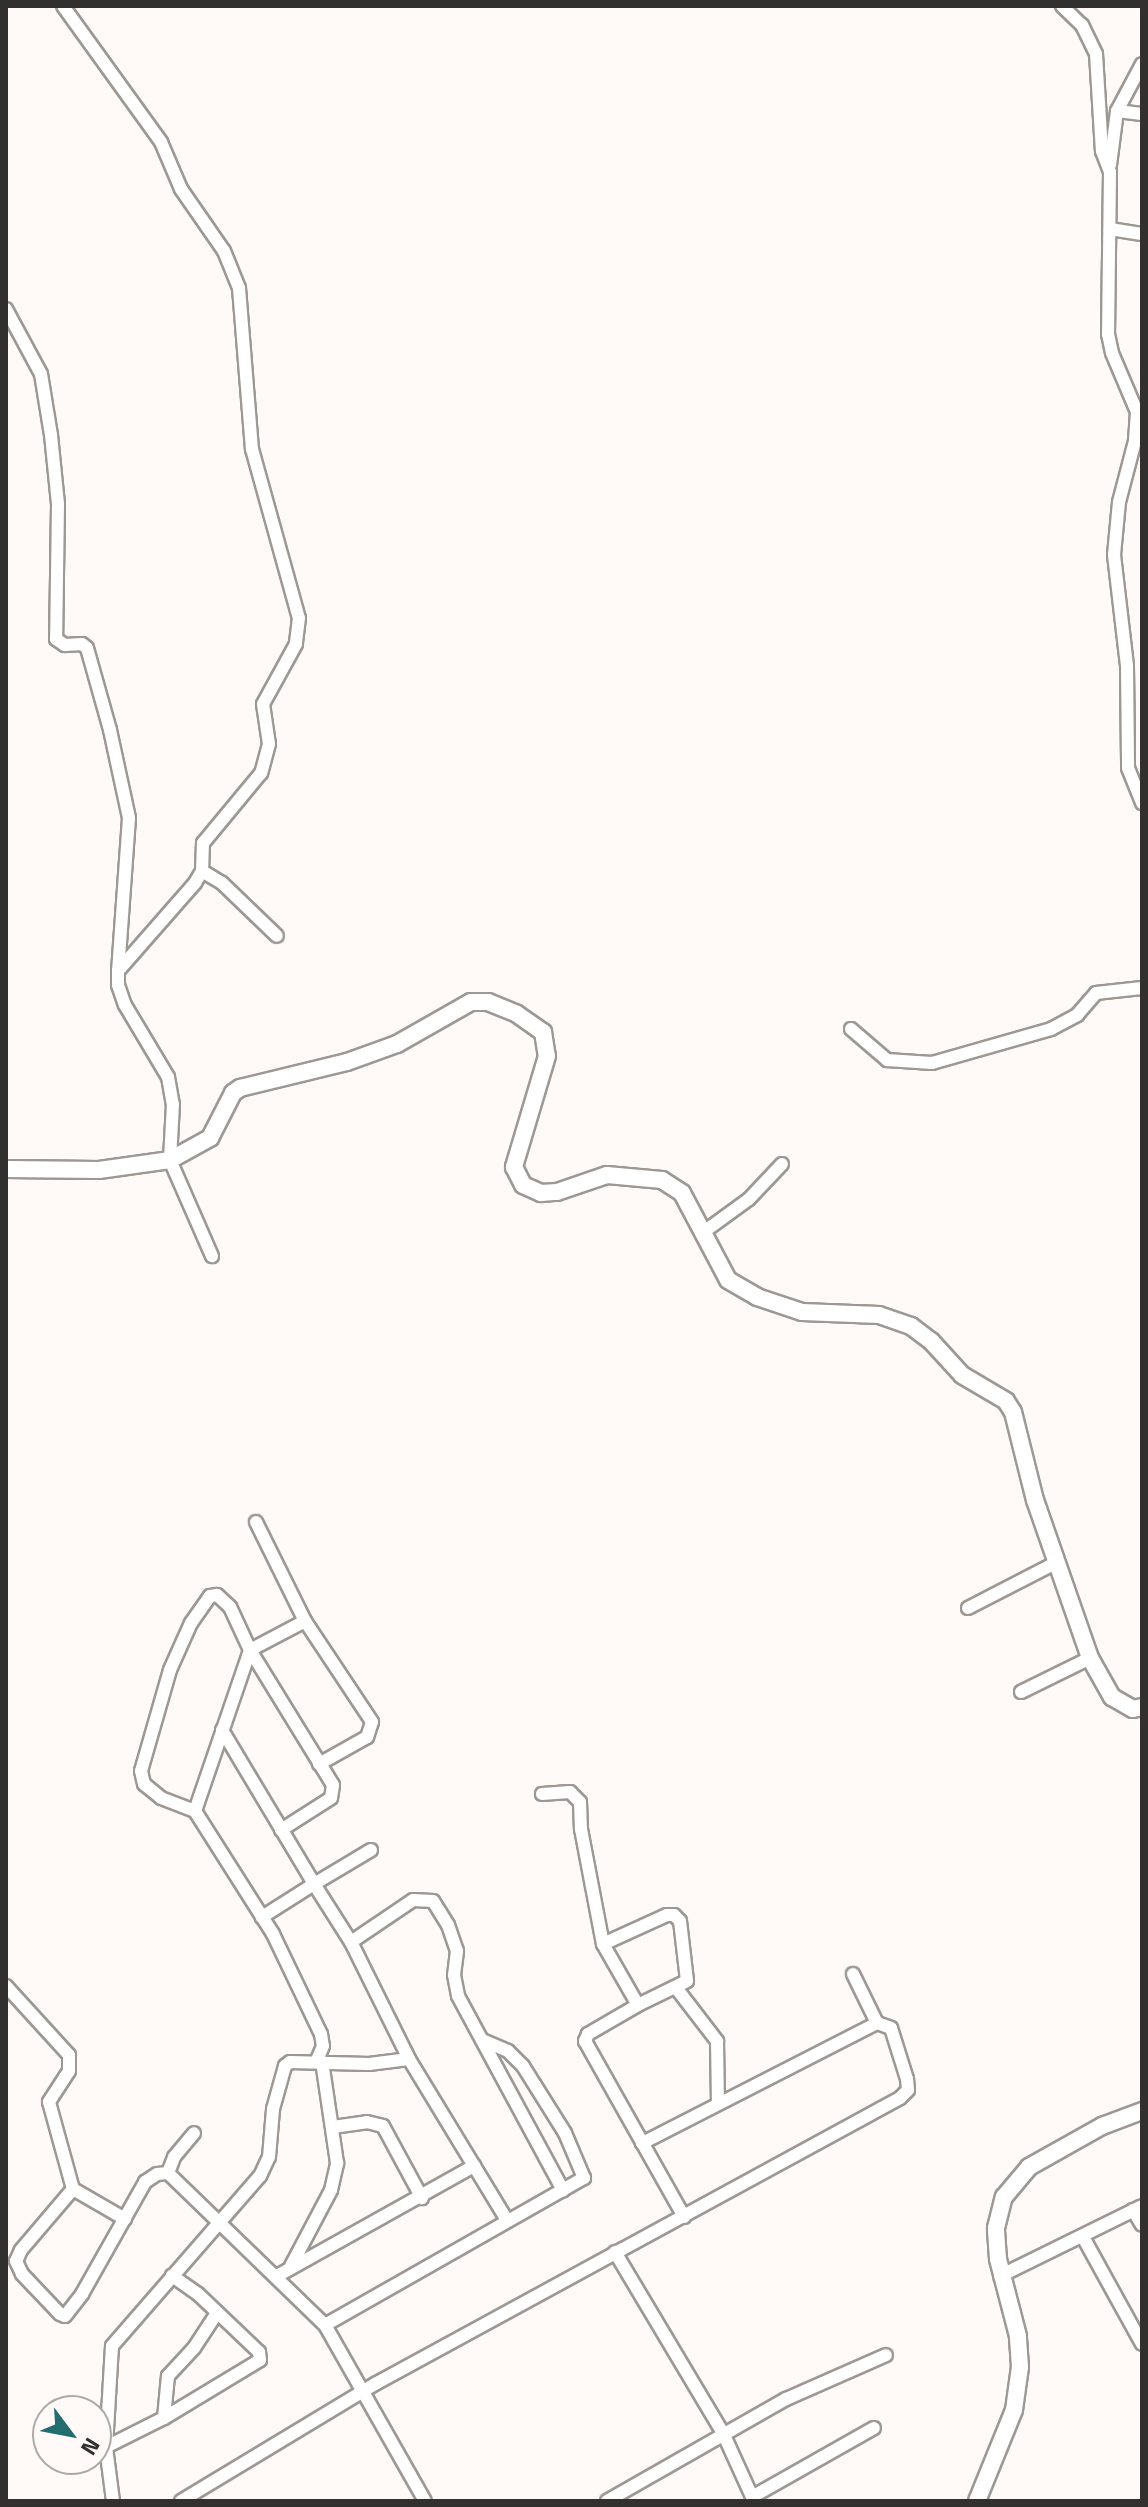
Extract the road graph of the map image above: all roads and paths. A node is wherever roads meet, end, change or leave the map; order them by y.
1 (63, 6) edge
2 (1062, 6) edge
3 (1142, 64) edge
4 (1117, 111) junction
5 (1142, 114) edge
6 (1110, 172) junction
7 (1110, 229) junction
8 (1142, 234) edge
9 (6, 309) edge
10 (1142, 803) edge
11 (202, 871) junction
12 (277, 936) dead end
13 (118, 971) junction
14 (1142, 988) edge
15 (851, 1029) dead end
16 (170, 1160) junction
17 (782, 1164) dead end
18 (6, 1169) edge
19 (705, 1231) junction
20 (212, 1256) dead end
21 (256, 1522) dead end
22 (1055, 1563) junction
23 (968, 1608) dead end
24 (305, 1621) junction
25 (250, 1650) junction
26 (1090, 1658) junction
27 (1021, 1692) dead end
28 (1142, 1707) edge
29 (222, 1730) junction
30 (319, 1764) junction
31 (542, 1794) dead end
32 (195, 1811) junction
33 (281, 1830) junction
34 (371, 1850) dead end
35 (314, 1884) junction
36 (262, 1917) junction
37 (351, 1942) junction
38 (603, 1944) junction
39 (853, 1974) dead end
40 (6, 1986) edge
41 (677, 1989) junction
42 (638, 2005) junction
43 (877, 2023) junction
44 (482, 2040) junction
45 (409, 2059) junction
46 (319, 2061) junction
47 (718, 2102) junction
48 (1142, 2111) edge
49 (333, 2127) junction
50 (194, 2133) dead end
51 (642, 2143) junction
52 (474, 2166) junction
53 (168, 2173) junction
54 (73, 2189) junction
55 (563, 2190) junction
56 (422, 2198) junction
57 (1138, 2208) edge
58 (684, 2217) junction
59 (125, 2219) junction
60 (507, 2220) junction
61 (220, 2224) junction
62 (1142, 2225) edge
63 (1083, 2237) junction
64 (615, 2252) junction
65 (291, 2266) junction
66 (172, 2276) junction
67 (277, 2276) junction
68 (1000, 2276) junction
69 (217, 2313) junction
70 (325, 2325) junction
71 (1142, 2344) edge
72 (886, 2355) dead end
73 (362, 2392) junction
74 (109, 2395) edge
75 (164, 2418) junction
76 (874, 2428) dead end
77 (723, 2433) junction
78 (112, 2444) edge
79 (110, 2475) edge
80 (753, 2499) edge
81 (113, 2501) edge
82 (181, 2501) edge
83 (425, 2501) edge
84 (607, 2501) edge
85 (977, 2501) edge

1 - 11 street
2 - 6 street
3 - 4 street
4 - 5 street
4 - 6 street
6 - 7 street
7 - 8 street
7 - 10 street
9 - 13 street
11 - 12 street
11 - 13 street
13 - 16 street
14 - 15 street
16 - 18 street
16 - 19 street
16 - 20 street
17 - 19 street
19 - 22 street
21 - 24 street
22 - 23 street
22 - 26 street
24 - 25 street
24 - 30 street
25 - 29 street
25 - 30 street
25 - 32 street
26 - 27 street
26 - 28 street
29 - 32 street
29 - 33 street
30 - 33 street
31 - 38 street
32 - 36 street
33 - 35 street
34 - 35 street
35 - 36 street
35 - 37 street
36 - 46 street
37 - 44 street
37 - 45 street
38 - 41 street
38 - 42 street
39 - 43 street
40 - 54 street
41 - 42 street
41 - 47 street
42 - 51 street
43 - 47 street
43 - 58 street
44 - 55 street
44 - 55 street
45 - 46 street
45 - 52 street
46 - 49 street
46 - 61 street
47 - 51 street
48 - 68 street
49 - 56 street
49 - 65 street
50 - 53 street
51 - 58 street
52 - 56 street
52 - 60 street
53 - 59 street
53 - 61 street
54 - 59 street
54 - 59 street
55 - 60 street
56 - 65 street
57 - 62 street
57 - 63 street
58 - 64 street
60 - 70 street
61 - 66 street
61 - 67 street
63 - 68 street
63 - 71 street
64 - 73 street
64 - 77 street
65 - 67 street
66 - 69 street
66 - 74 street
67 - 70 street
68 - 85 street
69 - 75 street
69 - 75 street
70 - 73 street
72 - 77 street
73 - 82 street
73 - 83 street
75 - 78 street
76 - 80 street
77 - 80 street
77 - 84 street
79 - 81 street

